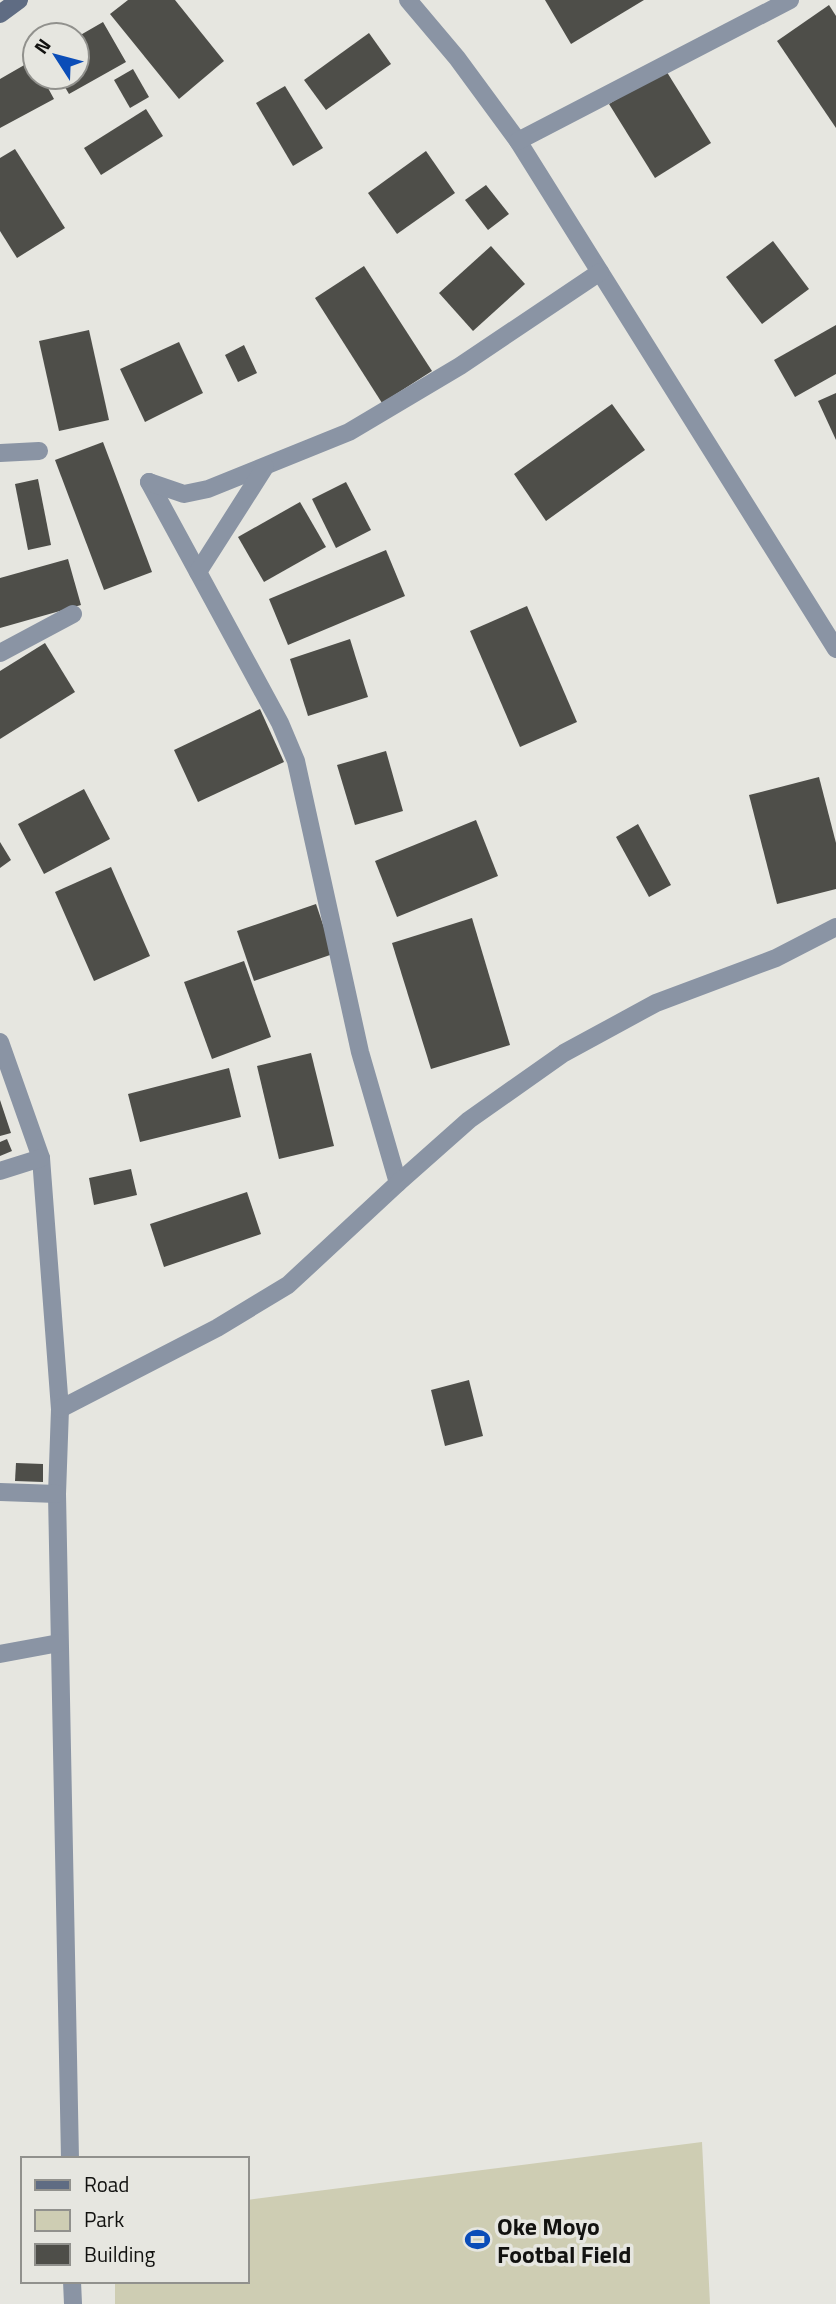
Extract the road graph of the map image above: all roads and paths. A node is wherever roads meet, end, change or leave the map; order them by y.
1 (19, 0) edge
2 (408, 0) edge
3 (790, 0) edge
4 (0, 14) edge
5 (518, 141) junction
6 (600, 272) junction
7 (39, 451) dead end
8 (0, 453) edge
9 (264, 467) junction
10 (198, 572) junction
11 (73, 614) dead end
12 (836, 649) edge
13 (0, 653) edge
14 (836, 927) edge
15 (0, 1042) edge
16 (41, 1158) junction
17 (0, 1171) edge
18 (398, 1182) junction
19 (60, 1409) junction
20 (0, 1492) edge
21 (57, 1494) junction
22 (58, 1643) junction
23 (0, 1654) edge
24 (70, 2157) edge
25 (72, 2283) edge
26 (73, 2304) edge

1 - 4 street
2 - 5 street
3 - 5 street
5 - 6 street
6 - 9 street
6 - 12 street
7 - 8 street
9 - 10 street
9 - 10 street
10 - 18 street
11 - 13 street
14 - 18 street
15 - 16 street
16 - 17 street
16 - 19 street
18 - 19 street
19 - 21 street
20 - 21 street
21 - 22 street
22 - 23 street
22 - 24 street
25 - 26 street

